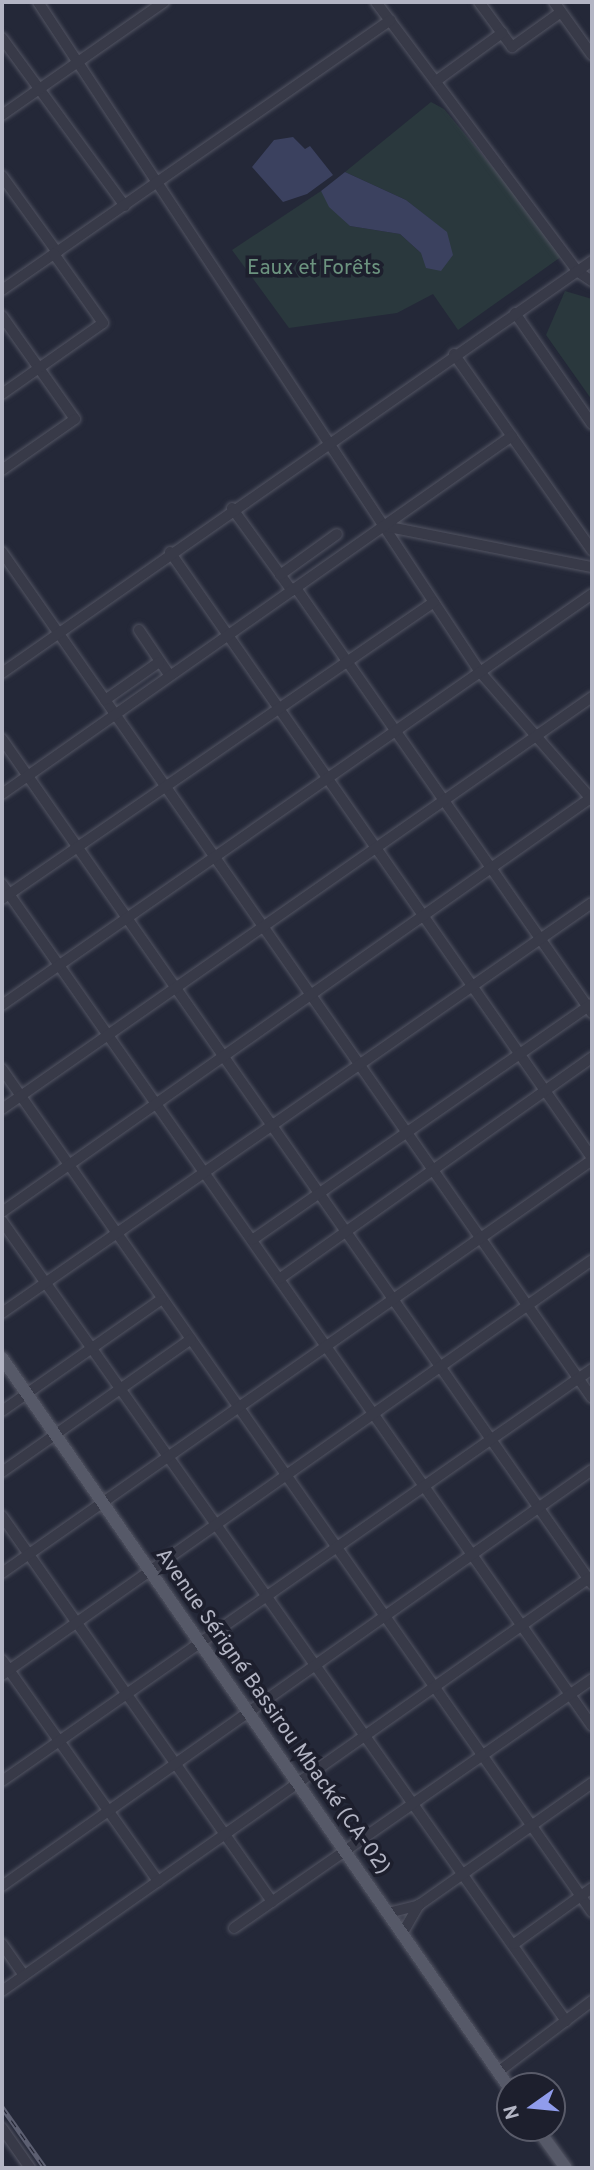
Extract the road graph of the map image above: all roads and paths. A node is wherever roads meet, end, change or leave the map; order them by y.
1 (38, 2) edge
2 (164, 2) edge
3 (479, 2) edge
4 (554, 2) edge
5 (382, 4) edge
6 (562, 12) junction
7 (390, 20) junction
8 (502, 33) junction
9 (2, 38) edge
10 (592, 55) edge
11 (78, 62) junction
12 (436, 81) junction
13 (39, 89) junction
14 (2, 115) edge
15 (2, 176) edge
16 (157, 182) junction
17 (125, 206) junction
18 (56, 253) junction
19 (592, 261) edge
20 (578, 271) junction
21 (592, 281) edge
22 (2, 290) edge
23 (515, 313) junction
24 (2, 316) edge
25 (454, 354) junction
26 (39, 368) junction
27 (2, 394) edge
28 (592, 424) edge
29 (512, 436) junction
30 (327, 440) junction
31 (2, 470) edge
32 (232, 508) junction
33 (384, 526) junction
34 (337, 534) dead end
35 (592, 550) edge
36 (2, 552) edge
37 (170, 552) junction
38 (6, 567) edge
39 (592, 567) edge
40 (280, 575) junction
41 (294, 589) junction
42 (592, 593) edge
43 (434, 602) junction
44 (139, 630) dead end
45 (58, 632) junction
46 (228, 635) junction
47 (346, 660) junction
48 (159, 662) junction
49 (480, 672) junction
50 (2, 673) edge
51 (170, 676) junction
52 (592, 697) edge
53 (105, 700) junction
54 (278, 707) junction
55 (115, 715) junction
56 (396, 731) junction
57 (538, 734) junction
58 (2, 739) edge
59 (27, 776) junction
60 (328, 778) junction
61 (166, 787) junction
62 (2, 794) edge
63 (592, 799) edge
64 (444, 801) junction
65 (78, 848) junction
66 (377, 848) junction
67 (215, 857) junction
68 (491, 868) junction
69 (2, 884) edge
70 (5, 896) edge
71 (592, 903) edge
72 (424, 916) junction
73 (127, 918) junction
74 (264, 927) junction
75 (541, 939) junction
76 (59, 965) junction
77 (473, 986) junction
78 (176, 988) junction
79 (311, 995) junction
80 (2, 1005) edge
81 (591, 1007) edge
82 (108, 1035) junction
83 (520, 1053) junction
84 (223, 1056) junction
85 (592, 1057) edge
86 (360, 1065) junction
87 (2, 1069) edge
88 (545, 1090) junction
89 (20, 1096) junction
90 (156, 1104) junction
91 (2, 1109) edge
92 (272, 1126) junction
93 (407, 1132) junction
94 (592, 1159) edge
95 (69, 1165) junction
96 (435, 1171) junction
97 (204, 1172) junction
98 (319, 1193) junction
99 (2, 1212) edge
100 (2, 1221) edge
101 (117, 1233) junction
102 (347, 1233) junction
103 (481, 1238) junction
104 (252, 1240) junction
105 (592, 1260) edge
106 (279, 1279) junction
107 (45, 1283) junction
108 (162, 1299) junction
109 (393, 1299) junction
110 (528, 1305) junction
111 (2, 1313) edge
112 (191, 1339) junction
113 (326, 1346) junction
114 (92, 1348) junction
115 (2, 1358) edge
116 (440, 1367) junction
117 (592, 1369) edge
118 (579, 1378) junction
119 (121, 1389) junction
120 (26, 1394) junction
121 (592, 1398) edge
122 (239, 1407) junction
123 (2, 1411) edge
124 (373, 1413) junction
125 (55, 1435) junction
126 (491, 1440) junction
127 (168, 1456) junction
128 (592, 1471) edge
129 (2, 1472) edge
130 (286, 1474) junction
131 (424, 1486) junction
132 (102, 1503) junction
133 (539, 1508) junction
134 (2, 1516) edge
135 (216, 1523) junction
136 (337, 1547) junction
137 (29, 1554) junction
138 (472, 1555) junction
139 (149, 1570) junction
140 (2, 1573) edge
141 (591, 1580) edge
142 (267, 1596) junction
143 (385, 1616) junction
144 (76, 1622) junction
145 (522, 1625) junction
146 (200, 1643) junction
147 (316, 1665) junction
148 (4, 1668) edge
149 (592, 1679) edge
150 (435, 1687) junction
151 (127, 1694) junction
152 (570, 1694) junction
153 (248, 1712) junction
154 (592, 1726) edge
155 (366, 1735) junction
156 (59, 1741) junction
157 (483, 1755) junction
158 (175, 1764) junction
159 (2, 1781) edge
160 (298, 1783) junction
161 (592, 1783) edge
162 (414, 1803) junction
163 (108, 1811) junction
164 (532, 1825) junction
165 (225, 1834) junction
166 (345, 1851) junction
167 (464, 1873) junction
168 (158, 1881) junction
169 (2, 1885) edge
170 (592, 1888) edge
171 (581, 1896) junction
172 (272, 1902) junction
173 (419, 1905) junction
174 (592, 1912) edge
175 (388, 1913) junction
176 (234, 1928) dead end
177 (402, 1934) junction
178 (2, 1944) edge
179 (514, 1944) junction
180 (24, 1975) junction
181 (2, 1991) edge
182 (592, 2001) edge
183 (566, 2021) junction
184 (498, 2072) joint
185 (2, 2128) edge
186 (547, 2142) edge
187 (30, 2168) edge
188 (566, 2168) edge

1 - 11 street
2 - 11 street
3 - 8 street
4 - 6 street
5 - 7 street
6 - 8 street
6 - 10 street
7 - 12 street
7 - 16 street
8 - 12 street
9 - 13 street
11 - 13 street
11 - 16 street
12 - 20 street
13 - 14 street
13 - 17 street
15 - 18 street
16 - 17 street
16 - 30 street
17 - 18 street
18 - 22 street
18 - 26 street
19 - 20 street
20 - 21 street
20 - 23 street
23 - 25 street
23 - 28 street
24 - 26 street
25 - 29 street
25 - 30 street
26 - 27 street
26 - 31 street
29 - 33 street
29 - 35 street
30 - 32 street
30 - 33 street
32 - 37 street
32 - 40 street
33 - 39 street
33 - 41 street
33 - 43 street
34 - 40 street
36 - 38 street
37 - 45 street
37 - 46 street
38 - 45 street
40 - 41 street
41 - 46 street
41 - 47 street
42 - 49 street
43 - 47 street
43 - 49 street
44 - 48 street
45 - 50 street
45 - 53 street
46 - 51 street
46 - 54 street
47 - 54 street
47 - 56 street
48 - 51 street
48 - 53 street
49 - 56 street
49 - 57 street
51 - 55 street
52 - 57 street
53 - 55 street
54 - 60 street
54 - 61 street
55 - 59 street
55 - 61 street
56 - 60 street
56 - 64 street
57 - 63 street
57 - 64 street
58 - 59 street
59 - 62 street
59 - 65 street
60 - 66 street
60 - 67 street
61 - 65 street
61 - 67 street
63 - 68 street
64 - 66 street
64 - 68 street
65 - 70 street
65 - 73 street
66 - 72 street
66 - 74 street
67 - 73 street
67 - 74 street
68 - 72 street
68 - 75 street
69 - 70 street
70 - 76 street
71 - 75 street
72 - 77 street
72 - 79 street
73 - 76 street
73 - 78 street
74 - 78 street
74 - 79 street
75 - 77 street
75 - 81 street
76 - 80 street
76 - 82 street
77 - 83 street
77 - 86 street
78 - 82 street
78 - 84 street
79 - 84 street
79 - 86 street
81 - 83 street
82 - 89 street
82 - 90 street
83 - 88 street
83 - 93 street
84 - 90 street
84 - 92 street
85 - 88 street
86 - 92 street
86 - 93 street
87 - 89 street
88 - 94 street
88 - 96 street
89 - 91 street
89 - 95 street
90 - 95 street
90 - 97 street
92 - 97 street
92 - 98 street
93 - 96 street
93 - 98 street
94 - 103 street
95 - 99 street
95 - 101 street
96 - 102 street
96 - 103 street
97 - 101 street
97 - 104 street
98 - 102 street
98 - 104 street
100 - 107 street
101 - 107 street
101 - 108 street
102 - 106 street
102 - 109 street
103 - 109 street
103 - 110 street
104 - 106 street
105 - 110 street
106 - 113 street
107 - 111 street
107 - 114 street
108 - 112 street
108 - 114 street
109 - 113 street
109 - 116 street
110 - 116 street
110 - 118 street
112 - 119 street
112 - 122 street
113 - 122 street
113 - 124 street
114 - 119 street
114 - 120 street
115 - 120 main road, Avenue Sérigné Bassirou Mbacké (CA-02)
116 - 124 street
116 - 126 street
117 - 118 street
118 - 121 street
118 - 126 street
119 - 125 street
119 - 127 street
120 - 123 street
120 - 125 main road, Avenue Sérigné Bassirou Mbacké (CA-02)
122 - 127 street
122 - 130 street
124 - 130 street
124 - 131 street
125 - 129 street
125 - 132 main road, Avenue Sérigné Bassirou Mbacké (CA-02)
126 - 131 street
126 - 133 street
127 - 132 street
127 - 135 street
128 - 133 street
130 - 135 street
130 - 136 street
131 - 136 street
131 - 138 street
132 - 137 street
132 - 139 main road, Avenue Sérigné Bassirou Mbacké (CA-02)
133 - 138 street
133 - 141 street
134 - 137 street
135 - 139 street
135 - 142 street
136 - 142 street
136 - 143 street
137 - 140 street
137 - 144 street
138 - 143 street
138 - 145 street
139 - 144 street
139 - 146 main road, Avenue Sérigné Bassirou Mbacké (CA-02)
141 - 145 street
142 - 146 street
142 - 147 street
143 - 147 street
143 - 150 street
144 - 148 street
144 - 151 street
145 - 150 street
145 - 152 street
146 - 151 street
146 - 153 main road, Avenue Sérigné Bassirou Mbacké (CA-02)
147 - 153 street
147 - 155 street
148 - 156 street
149 - 152 street
150 - 155 street
150 - 157 street
151 - 156 street
151 - 158 street
152 - 154 street
152 - 157 street
153 - 158 street
153 - 160 main road, Avenue Sérigné Bassirou Mbacké (CA-02)
155 - 160 street
155 - 162 street
156 - 159 street
156 - 163 street
157 - 162 street
157 - 164 street
158 - 163 street
158 - 165 street
160 - 165 street
160 - 166 main road, Avenue Sérigné Bassirou Mbacké (CA-02)
161 - 164 street
162 - 166 street
162 - 167 street
163 - 168 street
163 - 169 street
164 - 167 street
164 - 171 street
165 - 168 street
165 - 172 street
166 - 172 street
166 - 175 main road, Avenue Sérigné Bassirou Mbacké (CA-02)
167 - 173 street
167 - 179 street
168 - 180 street
170 - 171 street
171 - 174 street
171 - 179 street
172 - 176 street
173 - 175 street
173 - 177 street
175 - 177 main road, Avenue Sérigné Bassirou Mbacké (CA-02)
177 - 184 main road, Avenue Sérigné Bassirou Mbacké (CA-02)
178 - 180 street
179 - 183 street
180 - 181 street
182 - 183 street
183 - 184 street
185 - 187 street
186 - 188 main road

